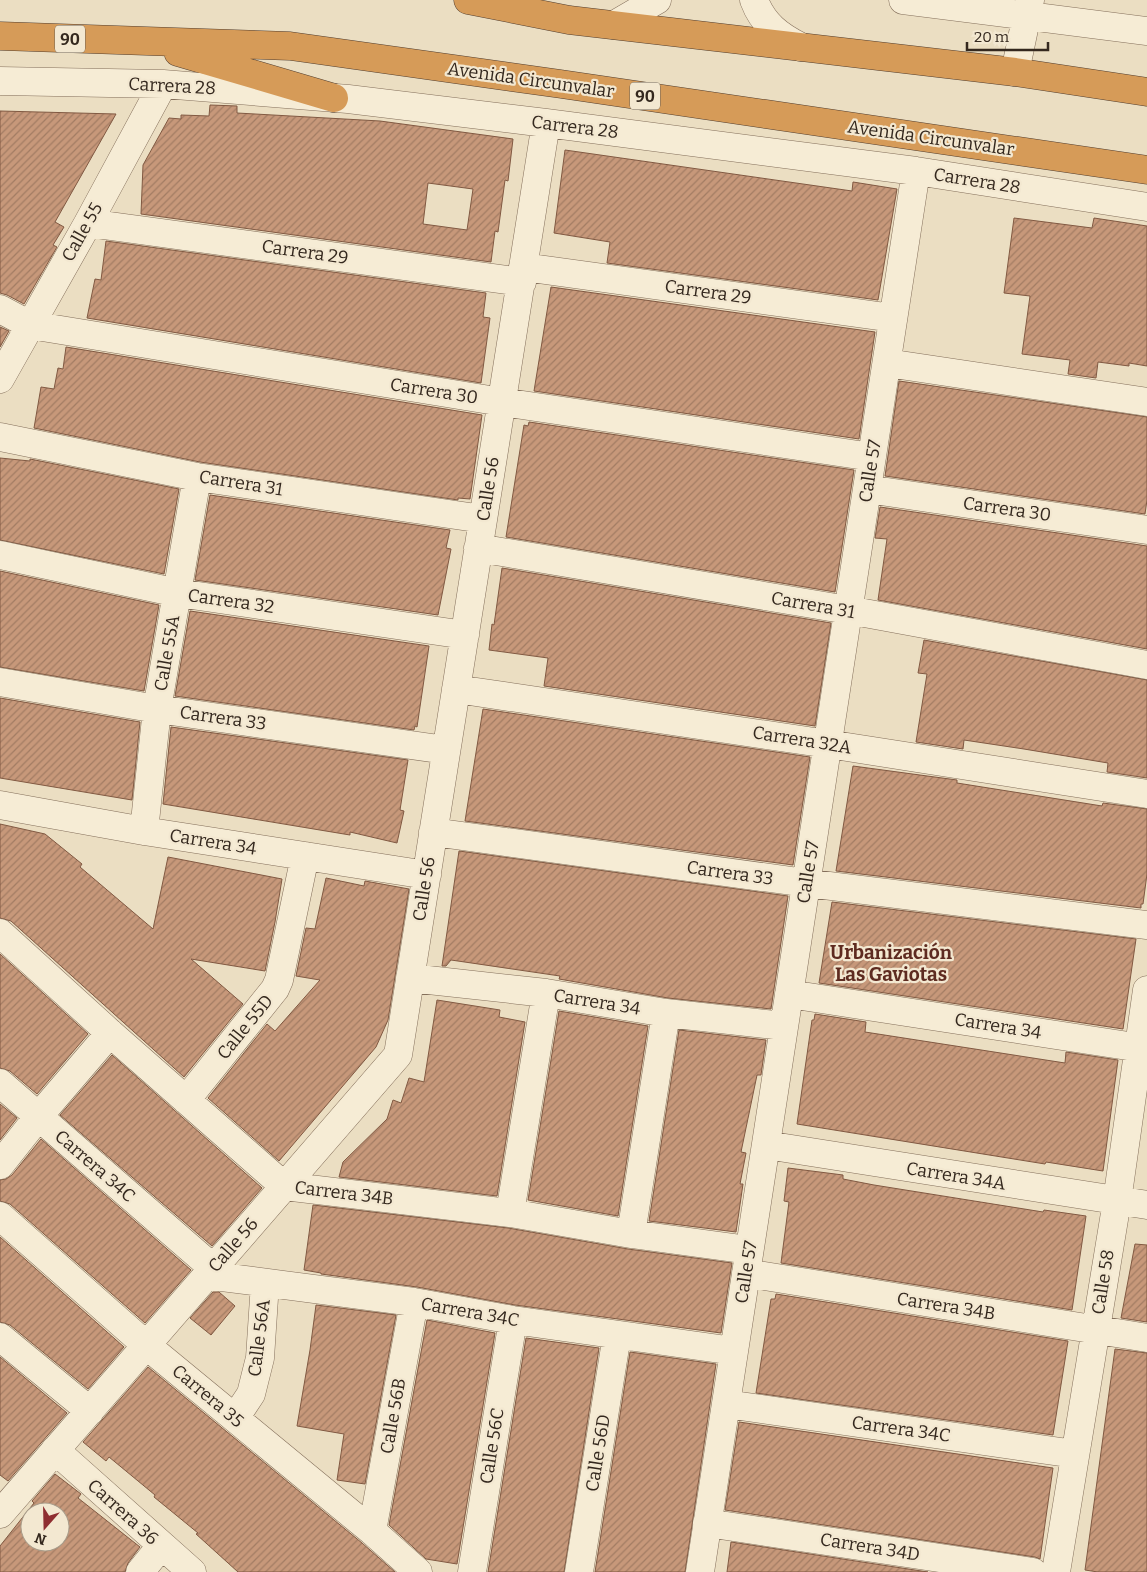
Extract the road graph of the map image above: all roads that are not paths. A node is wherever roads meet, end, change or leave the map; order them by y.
1 (468, 0) edge
2 (657, 0) edge
3 (754, 0) edge
4 (904, 0) edge
5 (534, 6) edge
6 (1029, 8) edge
7 (614, 25) junction
8 (1147, 31) edge
9 (0, 36) edge
10 (141, 41) junction
11 (801, 46) junction
12 (1015, 72) junction
13 (0, 81) edge
14 (162, 84) junction
15 (1147, 92) edge
16 (334, 98) junction
17 (546, 123) junction
18 (1147, 170) edge
19 (916, 171) junction
20 (1147, 207) edge
21 (88, 223) junction
22 (522, 274) junction
23 (0, 308) edge
24 (893, 318) junction
25 (30, 325) junction
26 (886, 363) junction
27 (0, 379) edge
28 (502, 402) junction
29 (1147, 402) edge
30 (0, 437) edge
31 (872, 457) junction
32 (197, 477) junction
33 (867, 489) junction
34 (483, 519) junction
35 (1147, 530) edge
36 (478, 548) junction
37 (0, 555) edge
38 (178, 593) junction
39 (848, 610) junction
40 (465, 635) junction
41 (1147, 665) edge
42 (0, 682) edge
43 (456, 689) junction
44 (157, 709) junction
45 (828, 744) junction
46 (446, 750) junction
47 (1147, 794) edge
48 (0, 806) edge
49 (144, 831) junction
50 (434, 832) junction
51 (305, 856) junction
52 (427, 875) junction
53 (806, 883) junction
54 (1147, 925) edge
55 (0, 933) edge
56 (410, 978) junction
57 (1147, 990) edge
58 (546, 993) junction
59 (789, 994) junction
60 (666, 1013) junction
61 (784, 1026) junction
62 (110, 1033) junction
63 (1143, 1049) edge
64 (0, 1083) edge
65 (186, 1100) junction
66 (38, 1117) junction
67 (766, 1145) junction
68 (0, 1165) edge
69 (284, 1186) junction
70 (1117, 1201) junction
71 (1147, 1205) edge
72 (510, 1213) junction
73 (0, 1216) edge
74 (631, 1234) junction
75 (748, 1262) junction
76 (210, 1272) junction
77 (265, 1283) junction
78 (414, 1302) junction
79 (512, 1320) junction
80 (1095, 1331) junction
81 (617, 1335) junction
82 (0, 1337) edge
83 (1147, 1338) edge
84 (146, 1345) junction
85 (734, 1351) junction
86 (726, 1404) junction
87 (90, 1410) junction
88 (235, 1418) junction
89 (55, 1450) junction
90 (1076, 1454) junction
91 (3, 1504) edge
92 (707, 1523) junction
93 (372, 1531) junction
94 (160, 1546) junction
95 (140, 1572) edge
96 (192, 1572) edge
97 (418, 1572) edge
98 (472, 1572) edge
99 (579, 1572) edge
100 (700, 1572) edge
101 (1033, 1572) edge
102 (1056, 1572) edge

1 - 5 highway
2 - 7 street
3 - 11 street
4 - 6 street
5 - 7 highway
6 - 8 street
6 - 12 street
7 - 11 highway
9 - 10 highway, Avenida Circunvalar / 90
10 - 16 highway
10 - 18 highway, Avenida Circunvalar / 90
11 - 12 highway
12 - 15 highway
13 - 14 street, Carrera 28
14 - 16 street, Carrera 28
14 - 21 street, Calle 55
16 - 17 street, Carrera 28
17 - 19 street, Carrera 28
17 - 22 street, Calle 56
19 - 20 street, Carrera 28
19 - 24 street, Calle 57
21 - 22 street, Carrera 29
21 - 25 street, Calle 55
22 - 24 street, Carrera 29
22 - 28 street, Calle 56
23 - 25 street, Carrera 30
24 - 26 street, Calle 57
25 - 27 street, Calle 55
25 - 28 street, Carrera 30
26 - 29 street
26 - 31 street, Calle 57
28 - 31 street, Carrera 30
28 - 34 street, Calle 56
30 - 32 street, Carrera 31
31 - 33 street, Calle 57
32 - 34 street, Carrera 31
32 - 38 street, Calle 55A
33 - 35 street, Carrera 30
33 - 39 street, Calle 57
34 - 36 street, Calle 56
36 - 39 street, Carrera 31
36 - 40 street, Calle 56
37 - 38 street, Carrera 32
38 - 40 street, Carrera 32
38 - 44 street, Calle 55A
39 - 41 street, Carrera 31
39 - 45 street, Calle 57
40 - 43 street, Calle 56
42 - 44 street, Carrera 33
43 - 45 street, Carrera 32A
43 - 46 street, Calle 56
44 - 46 street, Carrera 33
44 - 49 street, Calle 55A
45 - 47 street, Carrera 32A
45 - 53 street, Calle 57
46 - 50 street, Calle 56
48 - 49 street, Carrera 34
49 - 51 street, Carrera 34
50 - 52 street, Calle 56
50 - 53 street, Carrera 33
51 - 52 street, Carrera 34
51 - 65 street, Calle 55D
52 - 56 street, Calle 56
53 - 54 street, Carrera 33
53 - 59 street, Calle 57
55 - 62 street, Carrera 34B
56 - 58 street, Carrera 34
56 - 69 street, Calle 56
57 - 63 street, Calle 58
58 - 60 street, Carrera 34
58 - 72 street
59 - 61 street, Calle 57
59 - 63 street, Carrera 34
60 - 61 street, Carrera 34
60 - 74 street
61 - 67 street, Calle 57
62 - 65 street, Carrera 34B
62 - 66 street
63 - 70 street, Calle 58
64 - 66 street, Carrera 34C
65 - 69 street, Carrera 34B
66 - 68 street
66 - 76 street, Carrera 34C
67 - 70 street, Carrera 34A
67 - 75 street, Calle 57
69 - 72 street, Carrera 34B
69 - 76 street, Calle 56
70 - 71 street, Carrera 34A
70 - 80 street, Calle 58
72 - 74 street, Carrera 34B
73 - 84 street, Carrera 35
74 - 75 street, Carrera 34B
75 - 80 street, Carrera 34B
75 - 85 street, Calle 57
76 - 77 street, Carrera 34C
76 - 84 street, Calle 56
77 - 78 street, Carrera 34C
77 - 88 street, Calle 56A
78 - 79 street, Carrera 34C
78 - 93 street, Calle 56B
79 - 81 street, Carrera 34C
79 - 98 street, Calle 56C
80 - 83 street, Carrera 34B
80 - 90 street, Calle 58
81 - 85 street, Carrera 34C
81 - 99 street, Calle 56D
82 - 87 street
84 - 87 street, Calle 56
84 - 88 street, Carrera 35
85 - 86 street, Calle 57
86 - 90 street, Carrera 34C
86 - 92 street, Calle 57
87 - 89 street, Calle 56
88 - 93 street, Carrera 35
89 - 91 street, Calle 56
89 - 94 street, Carrera 36
90 - 102 street, Calle 58
92 - 100 street, Calle 57
92 - 101 street, Carrera 34D
93 - 97 street, Carrera 35
94 - 95 street
94 - 96 street, Carrera 36

